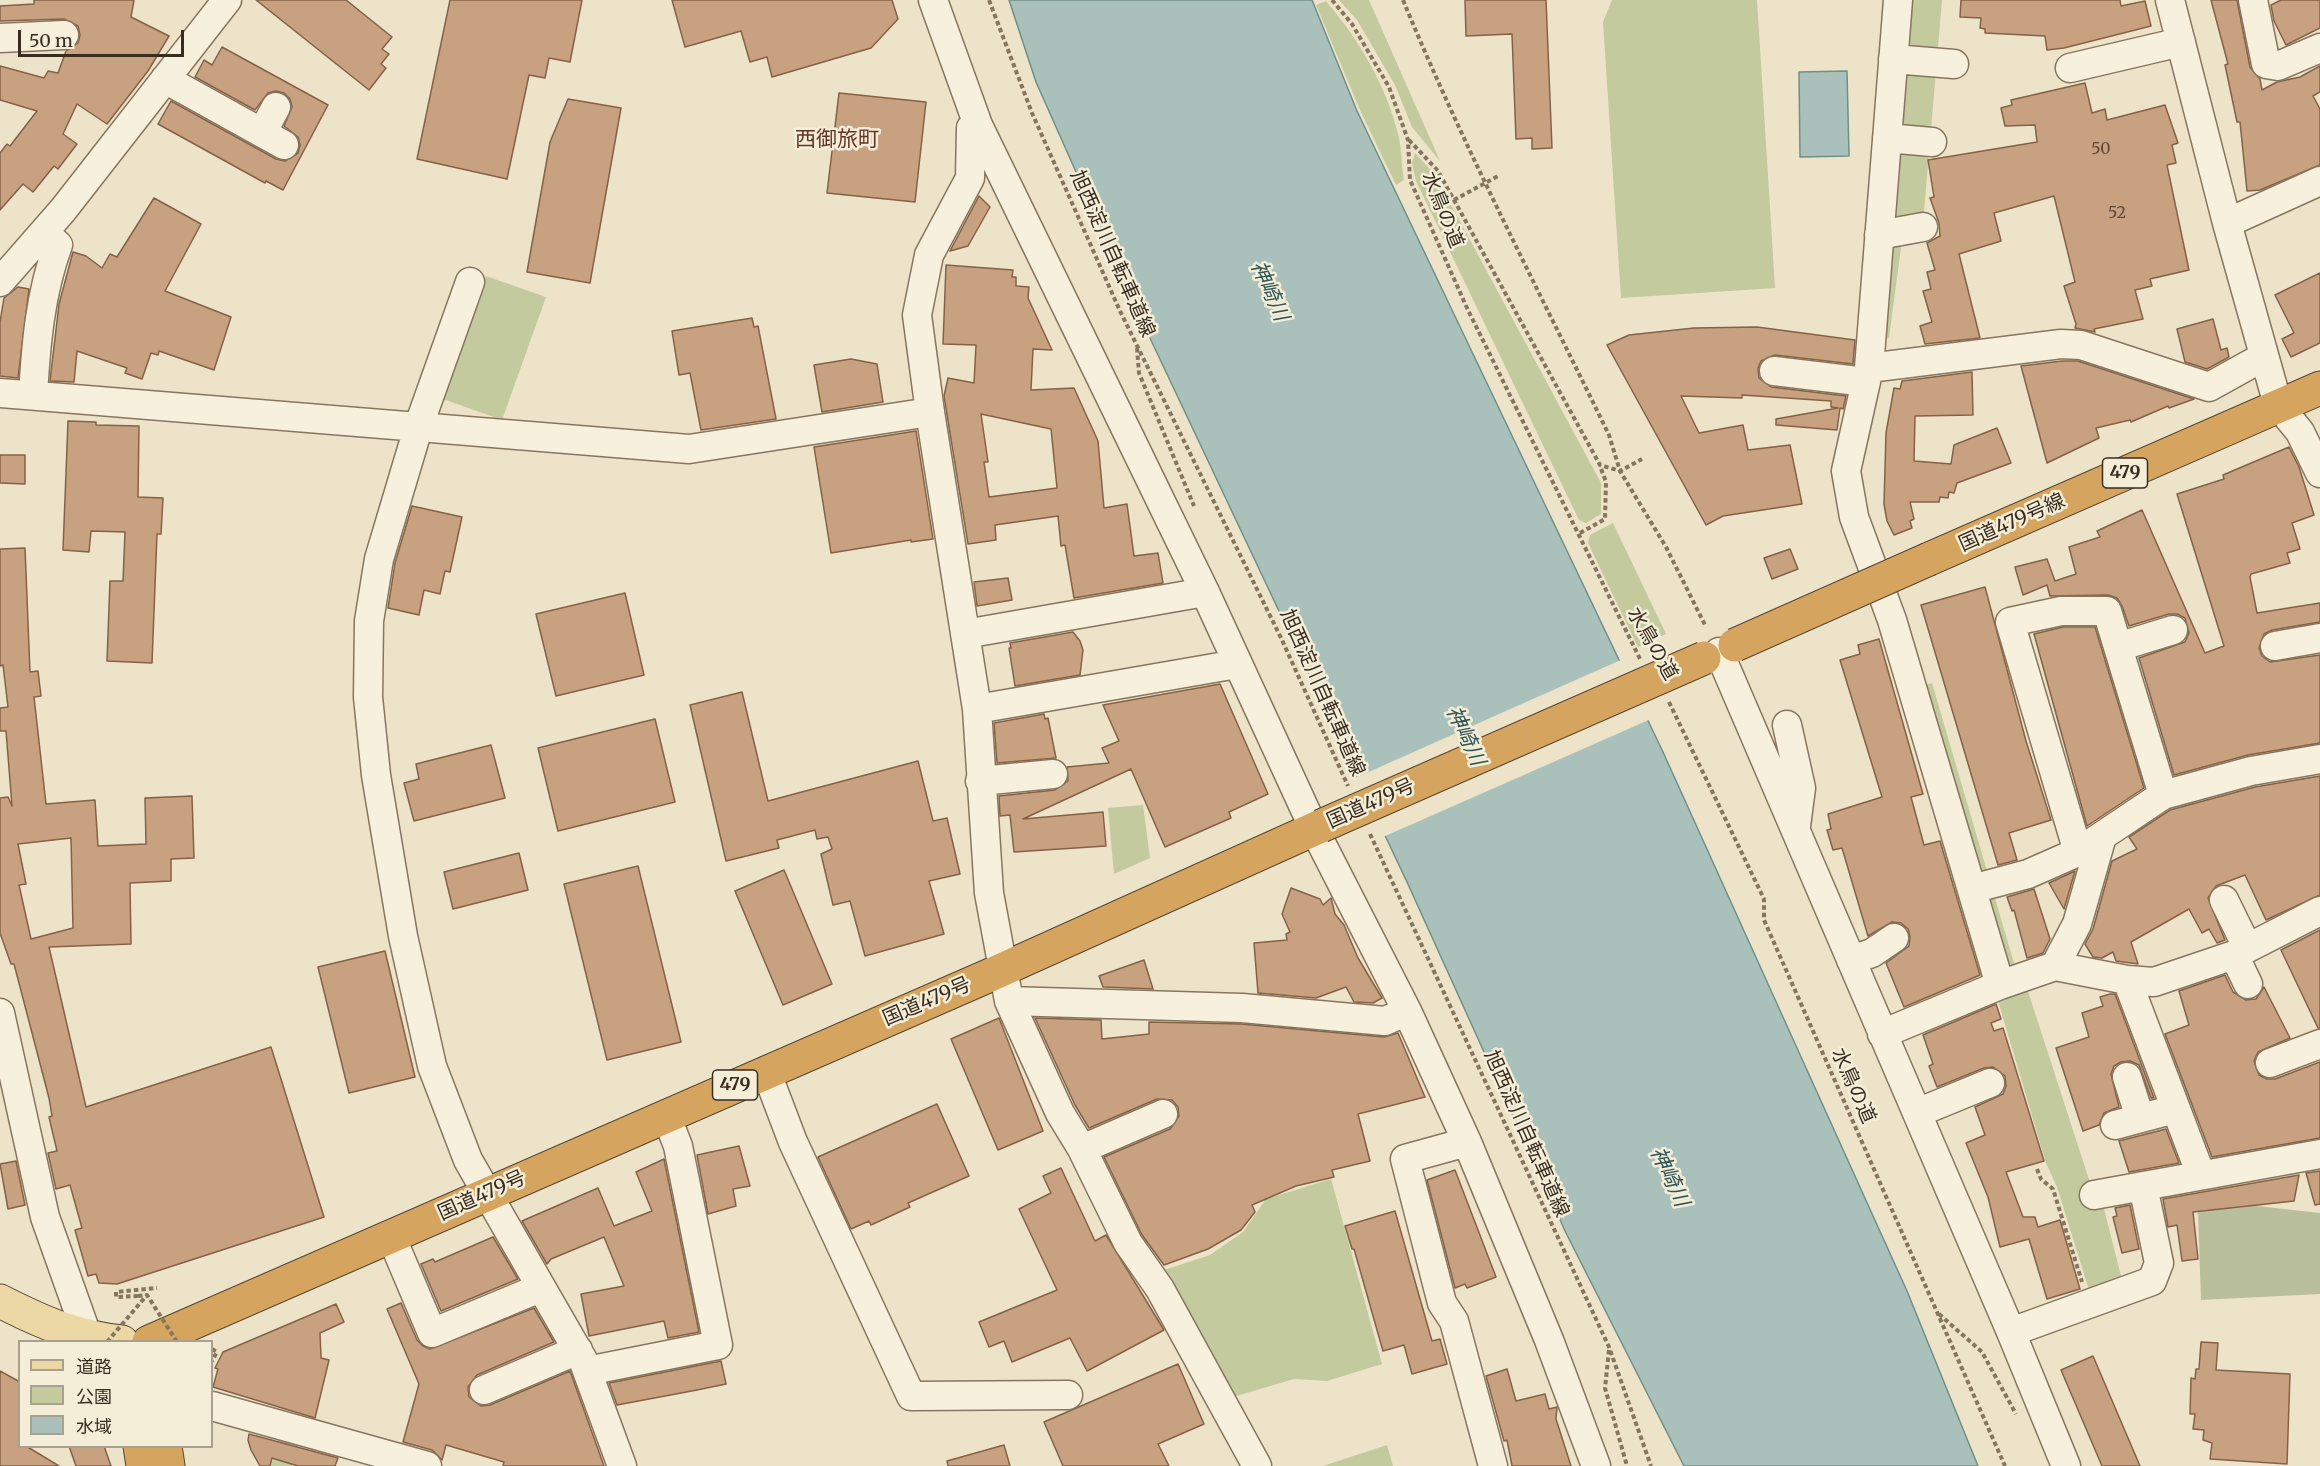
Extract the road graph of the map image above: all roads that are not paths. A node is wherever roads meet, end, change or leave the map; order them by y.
1 (227, 0) edge
2 (933, 0) edge
3 (1898, 0) edge
4 (2170, 0) edge
5 (2253, 0) edge
6 (64, 35) dead end
7 (0, 38) edge
8 (2181, 42) junction
9 (2320, 48) edge
10 (1893, 59) junction
11 (1954, 64) dead end
12 (2070, 68) dead end
13 (165, 80) junction
14 (276, 107) dead end
15 (978, 125) junction
16 (1887, 138) junction
17 (1932, 142) dead end
18 (2320, 181) edge
19 (2227, 223) junction
20 (1923, 227) dead end
21 (44, 232) junction
22 (1879, 235) junction
23 (0, 282) edge
24 (470, 282) dead end
25 (2263, 357) junction
26 (1774, 371) dead end
27 (1867, 375) junction
28 (2320, 388) edge
29 (0, 393) edge
30 (33, 395) junction
31 (2278, 405) junction
32 (930, 412) junction
33 (420, 425) junction
34 (2320, 473) edge
35 (1205, 592) junction
36 (2173, 630) dead end
37 (965, 634) junction
38 (2320, 638) edge
39 (1716, 645) junction
40 (2275, 646) dead end
41 (2118, 647) junction
42 (1237, 664) junction
43 (977, 709) junction
44 (1787, 724) dead end
45 (2320, 759) edge
46 (1053, 774) dead end
47 (980, 781) junction
48 (2163, 795) junction
49 (1317, 827) junction
50 (1796, 827) junction
51 (2090, 846) junction
52 (1972, 889) junction
53 (2224, 900) dead end
54 (2320, 911) edge
55 (1894, 938) dead end
56 (2241, 951) junction
57 (1851, 960) junction
58 (2055, 966) junction
59 (1003, 969) junction
60 (2127, 980) junction
61 (2248, 984) dead end
62 (2000, 985) junction
63 (1009, 1001) junction
64 (1407, 1011) junction
65 (0, 1013) edge
66 (1882, 1034) junction
67 (2320, 1044) edge
68 (2270, 1063) dead end
69 (766, 1071) junction
70 (2127, 1077) dead end
71 (1990, 1083) dead end
72 (2175, 1109) junction
73 (1917, 1113) junction
74 (1164, 1114) dead end
75 (666, 1115) junction
76 (1467, 1142) junction
77 (1082, 1149) junction
78 (2320, 1154) edge
79 (2201, 1176) junction
80 (2143, 1186) junction
81 (487, 1194) junction
82 (2094, 1195) dead end
83 (391, 1236) junction
84 (540, 1288) junction
85 (0, 1300) edge
86 (2011, 1332) junction
87 (97, 1340) edge
88 (151, 1340) edge
89 (583, 1361) junction
90 (484, 1390) dead end
91 (1068, 1395) dead end
92 (213, 1406) edge
93 (140, 1448) edge
94 (165, 1448) edge
95 (373, 1458) edge
96 (143, 1466) edge
97 (168, 1466) edge
98 (427, 1466) edge
99 (622, 1466) edge
100 (1257, 1466) edge
101 (1493, 1466) edge
102 (1596, 1466) edge
103 (2066, 1466) edge

1 - 13 street
2 - 15 street
3 - 10 street
4 - 8 street
5 - 9 street
6 - 7 street
8 - 12 street
8 - 19 street
10 - 11 street
10 - 16 street
13 - 14 street
13 - 21 street
15 - 32 street
15 - 35 street
16 - 17 street
16 - 22 street
18 - 19 street
19 - 25 street
20 - 22 street
21 - 23 street
21 - 30 street
22 - 27 street
24 - 33 street
25 - 27 street
25 - 31 street
26 - 27 street
27 - 52 street
28 - 31 highway, 国道479号線 / 479
29 - 30 street
30 - 33 street
31 - 34 street
31 - 39 highway, 国道479号線 / 479, bridge
32 - 33 street
32 - 37 street
33 - 81 street
35 - 37 street
35 - 42 street
36 - 41 street
37 - 43 street
38 - 40 street
39 - 49 highway, 国道479号 / 479, bridge
39 - 50 street
41 - 48 street
41 - 51 street
42 - 43 street
42 - 49 street
43 - 47 street
44 - 50 street
45 - 48 street
46 - 47 street
47 - 59 street
48 - 51 street
49 - 59 highway, 国道479号 / 479
49 - 64 street
50 - 57 street
51 - 52 street
51 - 58 street
52 - 62 street
53 - 56 street
54 - 56 street
55 - 57 street
56 - 60 street
56 - 61 street
57 - 66 street
58 - 60 street
58 - 62 street
59 - 63 street
59 - 69 highway, 国道479号 / 479
60 - 72 street
62 - 66 street
63 - 64 street
63 - 77 street
64 - 76 street
65 - 87 street
66 - 73 street
67 - 68 street
69 - 75 highway, 国道479号 / 479
69 - 91 street
70 - 72 street
71 - 73 street
72 - 79 street
73 - 86 street
74 - 77 street
75 - 81 highway, 国道479号 / 479
75 - 89 street
76 - 101 street
76 - 102 street
77 - 100 street
78 - 79 street
79 - 80 street
80 - 82 street
80 - 86 street
81 - 83 highway, 国道479号 / 479
81 - 84 street
83 - 84 street
83 - 88 highway, 国道479号 / 479
84 - 89 street
85 - 87 main road
86 - 103 street
89 - 90 street
89 - 99 street
92 - 95 street
93 - 96 highway
94 - 97 highway
95 - 98 street

